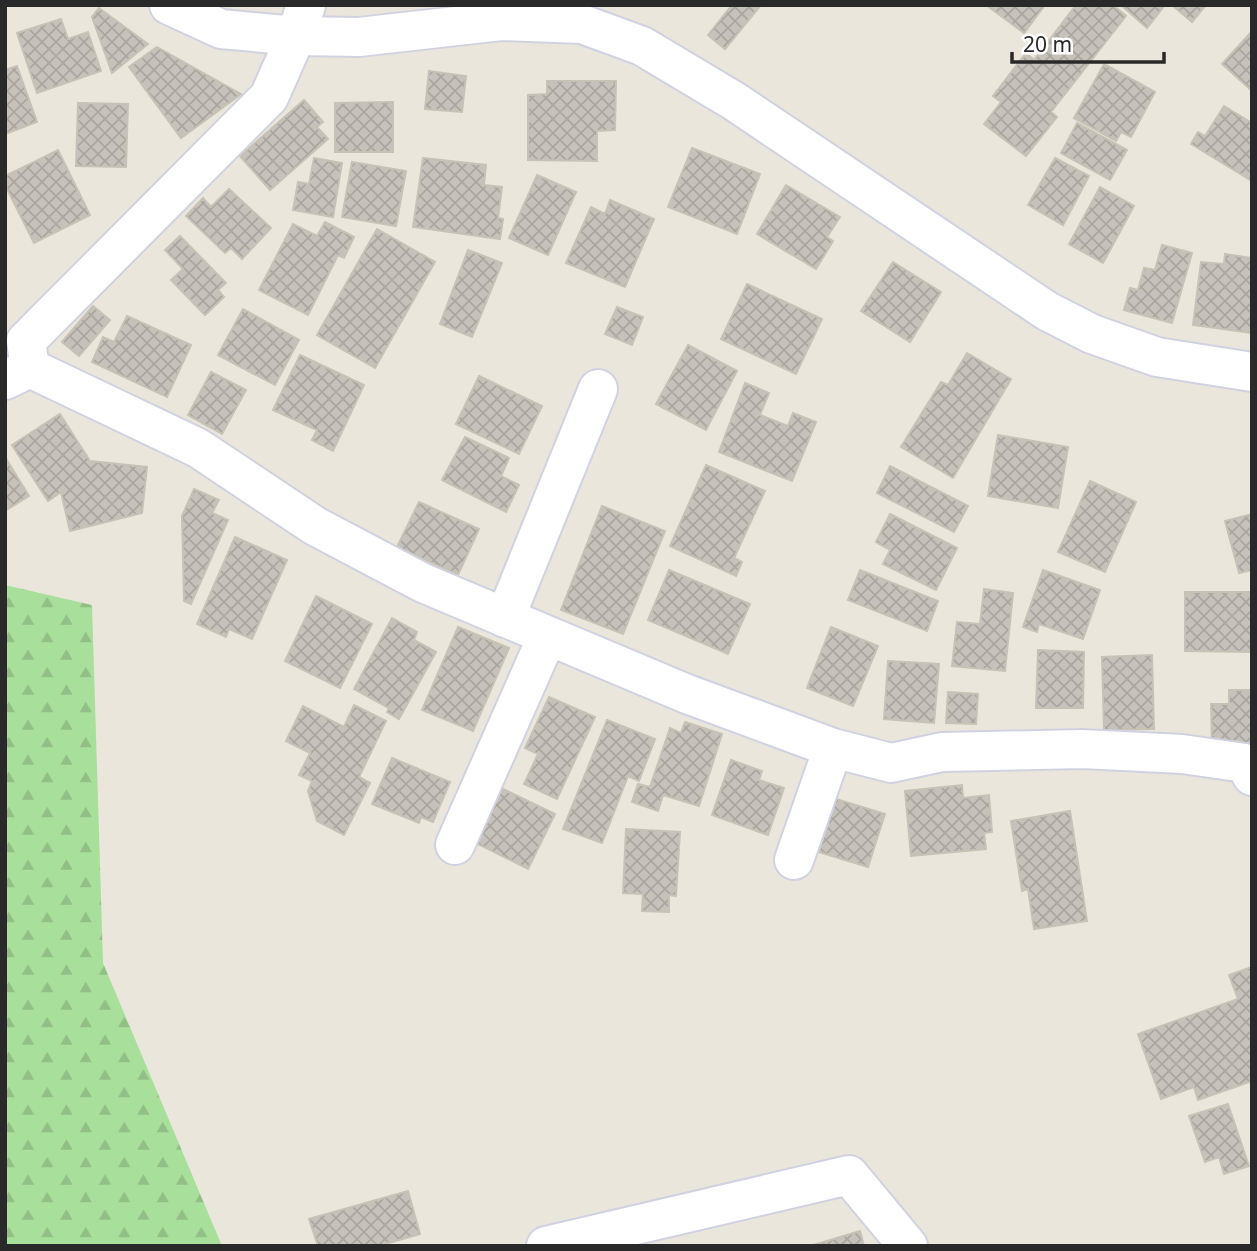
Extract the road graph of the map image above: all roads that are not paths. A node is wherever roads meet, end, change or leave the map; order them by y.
1 (169, 5) edge
2 (586, 14) edge
3 (301, 21) edge
4 (1252, 372) edge
5 (18, 374) edge
6 (598, 389) dead end
7 (505, 618) junction
8 (547, 637) junction
9 (834, 748) junction
10 (1250, 768) edge
11 (455, 845) dead end
12 (794, 860) dead end
13 (546, 1246) edge
14 (908, 1246) edge

1 - 3 street
2 - 3 street
2 - 4 street
3 - 5 street
5 - 7 street
6 - 7 street
7 - 8 street
8 - 9 street
8 - 11 street
9 - 10 street
9 - 12 street
13 - 14 street

